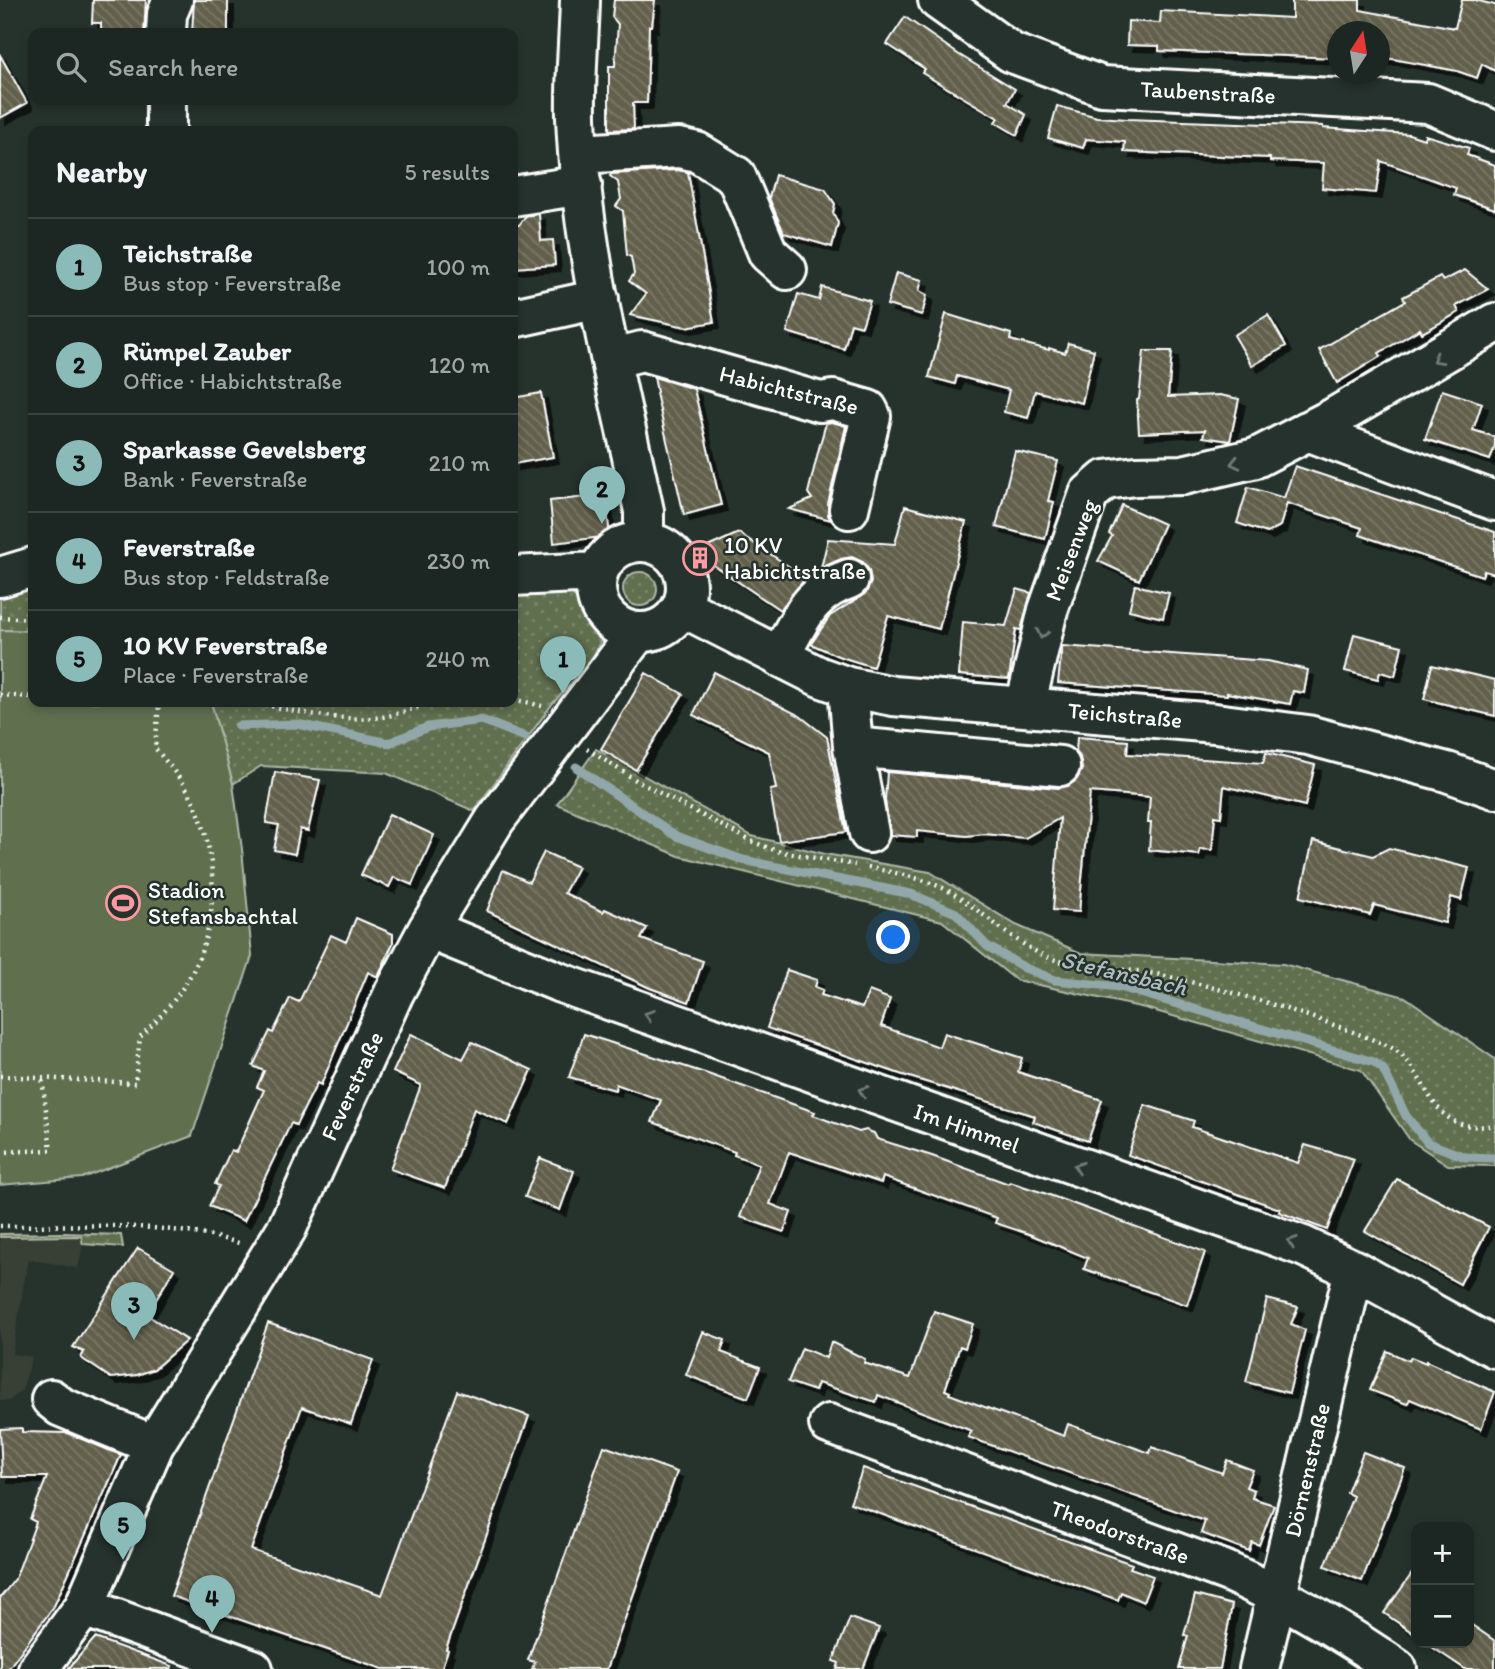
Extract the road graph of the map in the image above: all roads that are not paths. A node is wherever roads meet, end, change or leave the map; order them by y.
1 (173, 0) edge
2 (580, 0) edge
3 (938, 0) edge
4 (166, 28) edge
5 (166, 105) edge
6 (166, 126) edge
7 (1495, 131) edge
8 (580, 170) junction
9 (518, 194) edge
10 (786, 270) dead end
11 (599, 299) junction
12 (518, 317) edge
13 (1495, 323) edge
14 (611, 359) junction
15 (1307, 431) junction
16 (1495, 500) edge
17 (849, 509) dead end
18 (644, 542) junction
19 (0, 552) edge
20 (28, 555) edge
21 (28, 569) edge
22 (598, 572) junction
23 (518, 576) edge
24 (0, 577) edge
25 (849, 579) dead end
26 (681, 607) junction
27 (638, 632) junction
28 (779, 657) junction
29 (848, 687) junction
30 (1024, 707) junction
31 (853, 747) junction
32 (1060, 766) dead end
33 (1495, 789) edge
34 (869, 833) dead end
35 (428, 929) junction
36 (1354, 1270) junction
37 (1495, 1348) edge
38 (51, 1399) dead end
39 (829, 1424) dead end
40 (154, 1445) junction
41 (1278, 1594) junction
42 (84, 1607) junction
43 (38, 1669) edge
44 (253, 1669) edge
45 (1259, 1669) edge
46 (1397, 1669) edge

1 - 4 street
2 - 8 street
3 - 7 street, Taubenstraße
5 - 6 street
8 - 9 street
8 - 10 street
8 - 11 street
11 - 12 street
11 - 14 street
13 -> 15 street, Meisenweg
14 - 17 street, Habichtstraße
14 - 18 street
15 - 16 street
15 -> 30 street, Meisenweg
18 - 22 street
18 - 26 street
19 - 20 street
21 - 24 street
22 - 23 street
22 - 27 street
25 - 28 street
26 - 27 street
26 - 28 street, Teichstraße
27 - 35 street, Feverstraße
28 - 29 street, Teichstraße
29 - 30 street, Teichstraße
29 - 31 street
30 - 33 street, Teichstraße
31 - 32 street
31 - 34 street
36 -> 35 street, Im Himmel
35 - 40 street, Feverstraße
36 - 37 street, Im Himmel
36 - 41 street, Dörnenstraße
38 - 40 street
39 - 41 street, Theodorstraße
40 - 42 street, Feverstraße
41 - 45 street, Dörnenstraße
41 - 46 street, Theodorstraße
42 - 43 street, Feverstraße
42 - 44 street

